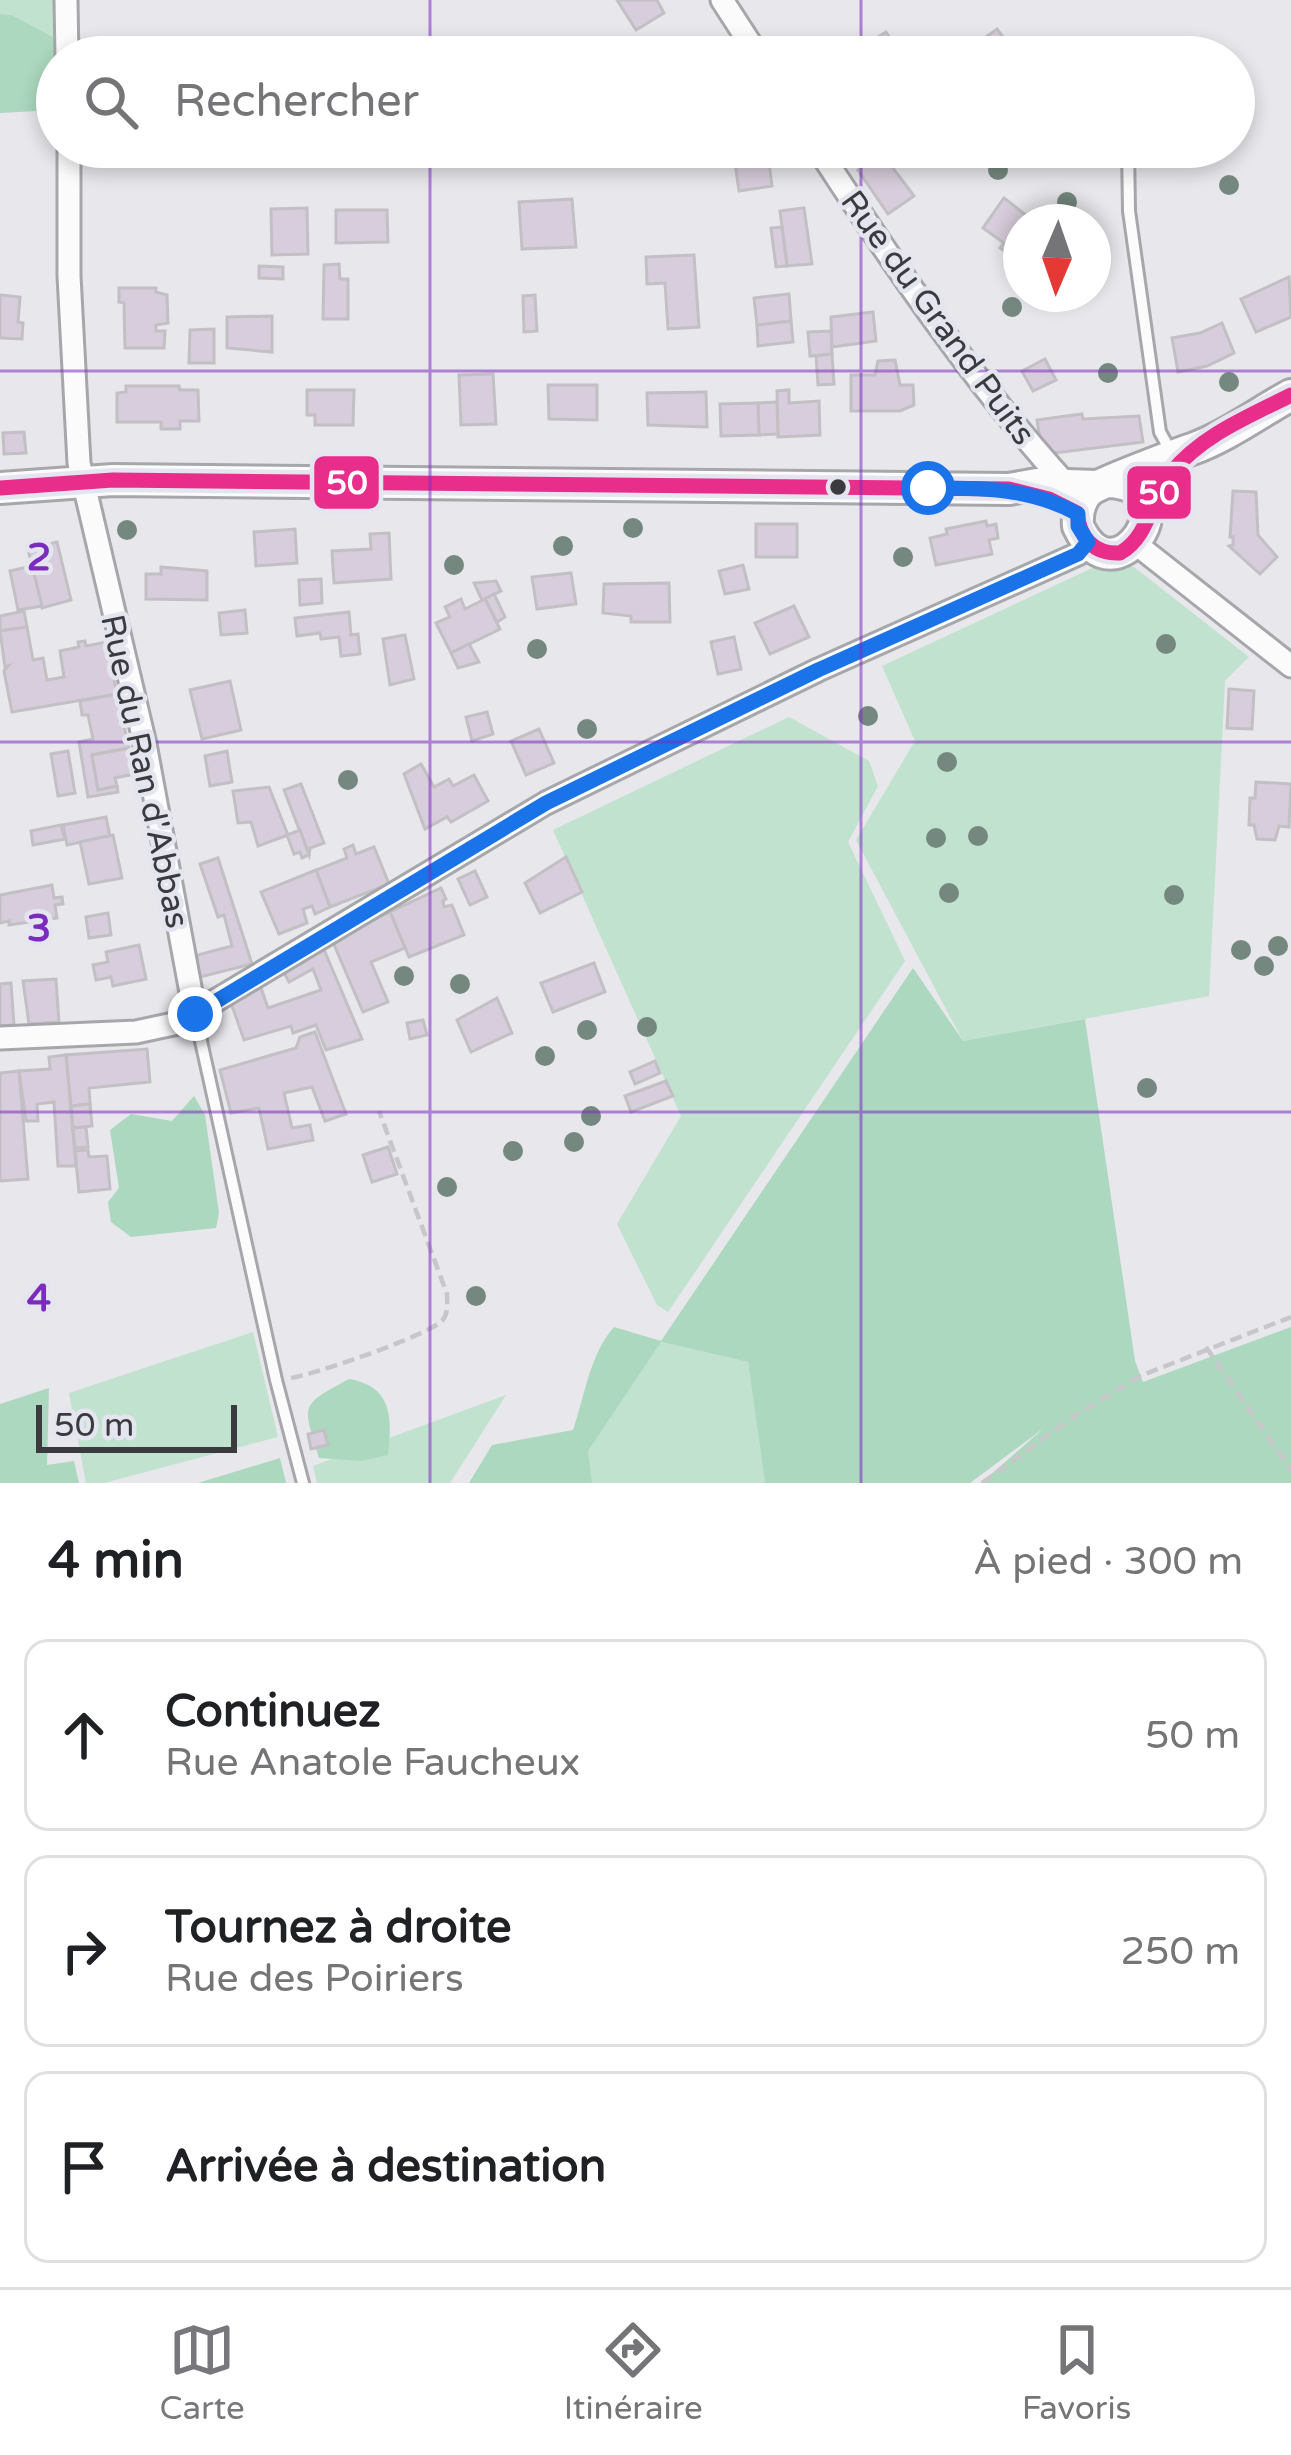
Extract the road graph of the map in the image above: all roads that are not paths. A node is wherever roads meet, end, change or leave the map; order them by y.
1 (66, 0) edge
2 (722, 0) edge
3 (67, 36) edge
4 (745, 36) edge
5 (69, 168) edge
6 (831, 168) edge
7 (1129, 168) edge
8 (1291, 395) edge
9 (1183, 451) junction
10 (82, 481) junction
11 (1065, 483) junction
12 (1102, 484) junction
13 (0, 488) edge
14 (1009, 489) junction
15 (1148, 513) junction
16 (1083, 528) junction
17 (1136, 544) junction
18 (1291, 666) edge
19 (195, 1014) junction
20 (0, 1038) edge
21 (303, 1483) edge

1 - 3 street
2 - 4 street
5 - 10 street, Rue du Ran d'Abbas
6 - 11 street, Rue du Grand Puits
7 - 9 lane
8 - 9 main road
9 - 12 main road
9 - 15 main road
10 - 13 main road
10 - 14 main road
10 - 19 street, Rue du Ran d'Abbas
11 - 12 main road
11 - 14 main road
12 - 15 main road
12 - 16 main road
14 - 16 main road
15 - 17 main road
16 - 17 main road
16 - 19 street
17 - 18 street
19 - 20 street
19 - 21 lane, Rue du Ran d'Abbas

